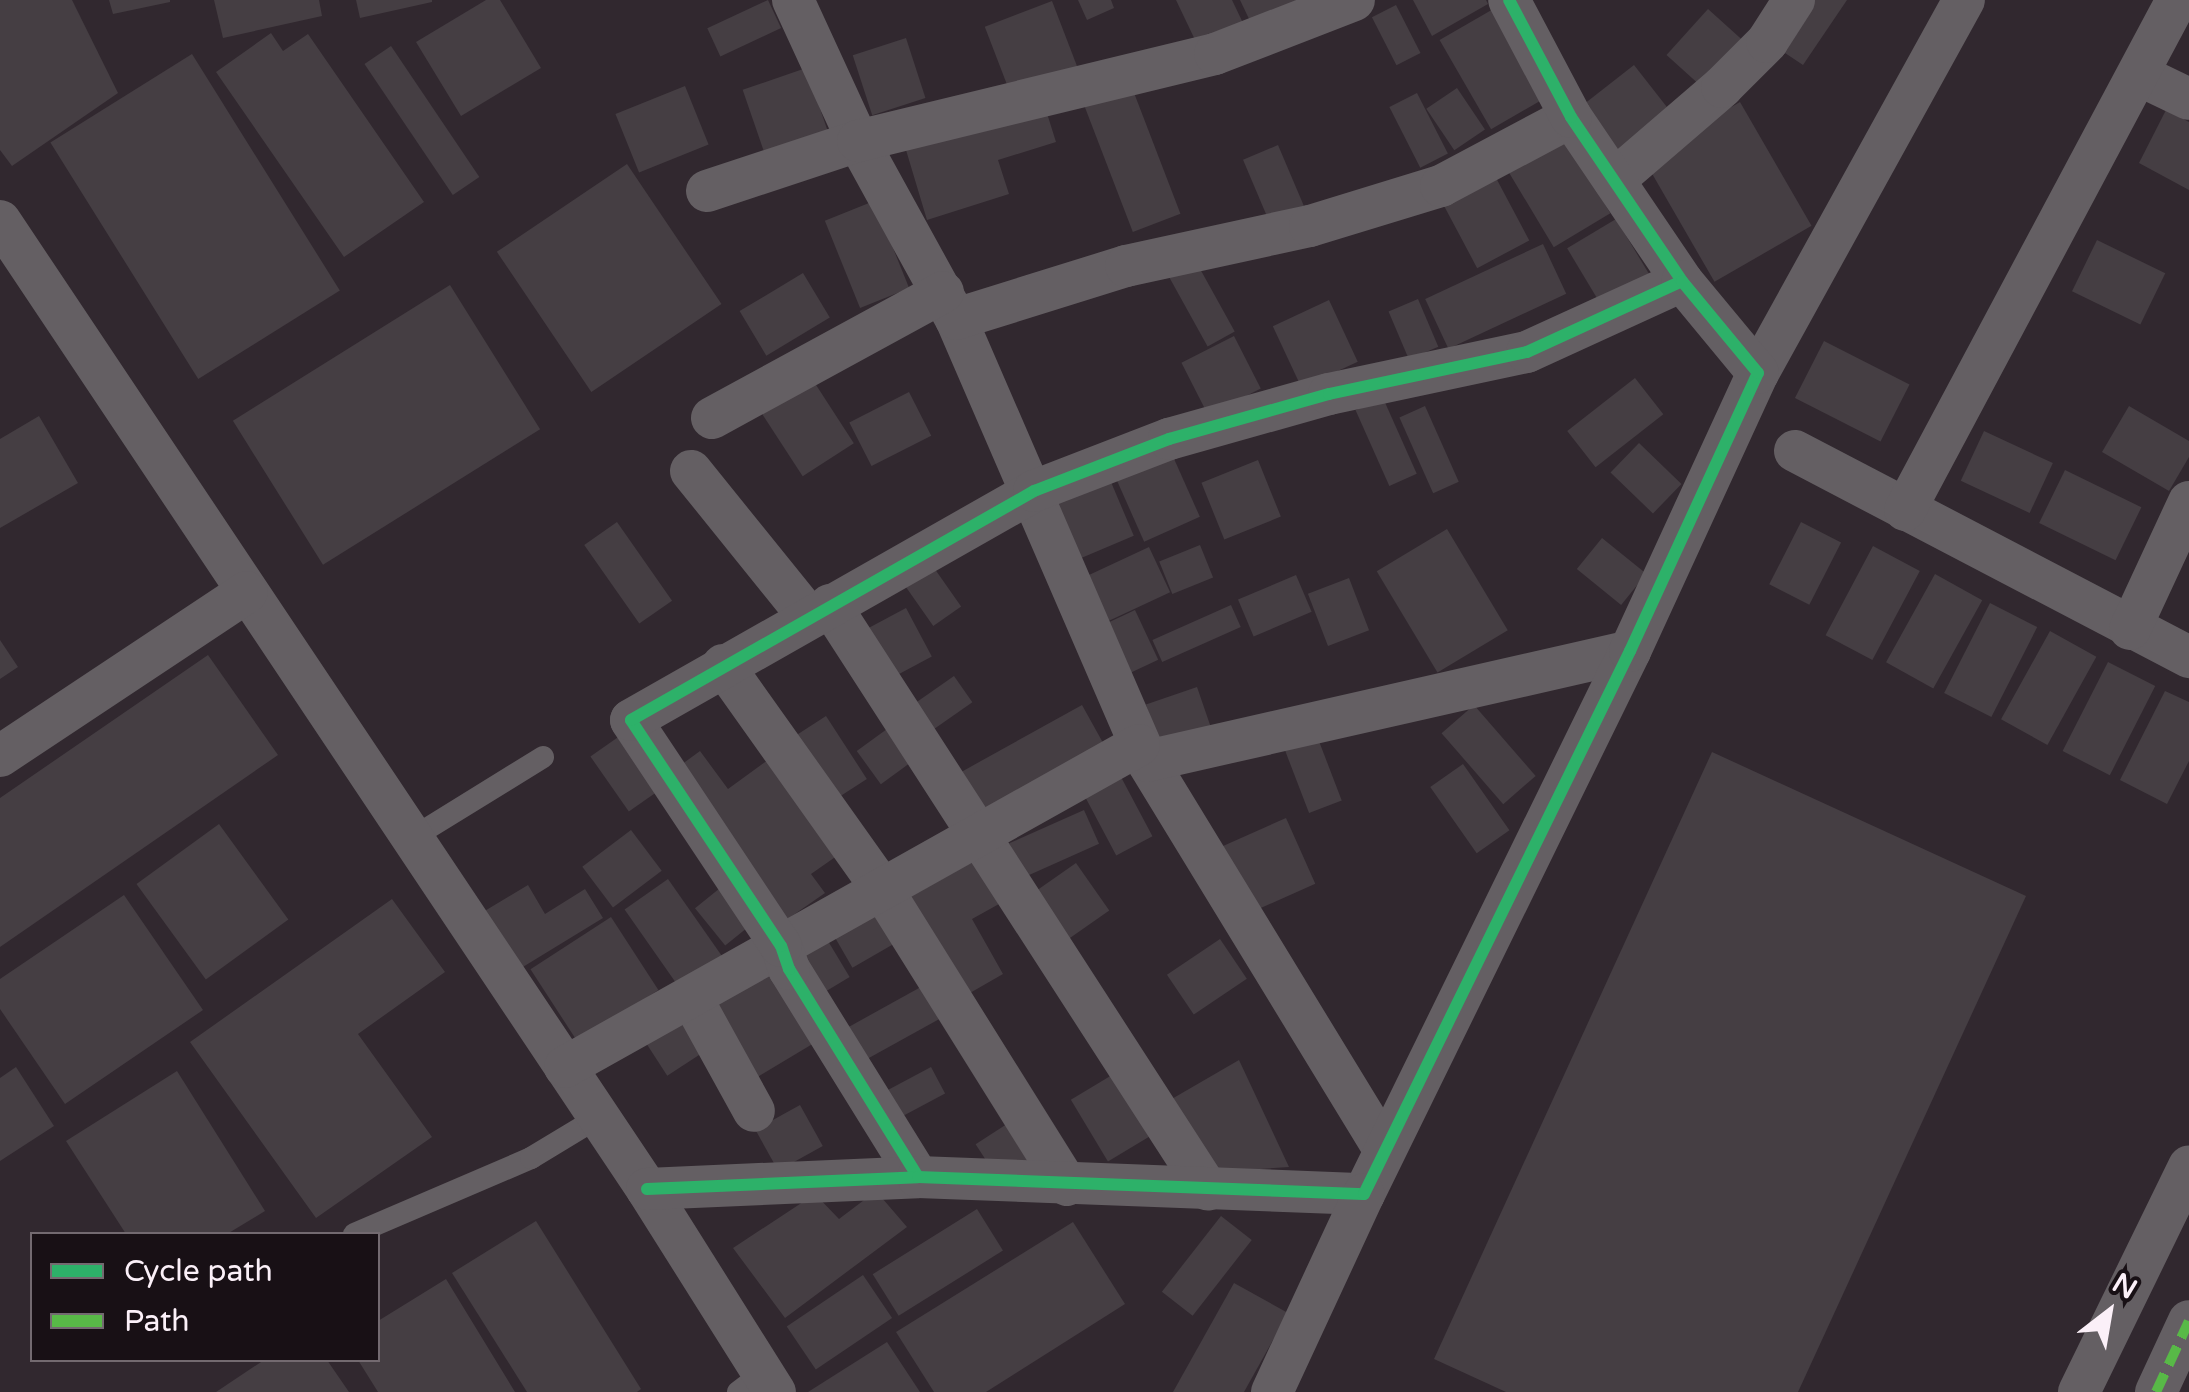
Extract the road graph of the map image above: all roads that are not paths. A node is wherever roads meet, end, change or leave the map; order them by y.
1 (1354, 0) edge
2 (1509, 0) edge
3 (1794, 0) edge
4 (1964, 0) edge
5 (2178, 0) edge
6 (805, 4) edge
7 (2139, 75) junction
8 (2189, 99) edge
9 (1571, 118) junction
10 (858, 140) junction
11 (1614, 180) junction
12 (707, 191) dead end
13 (0, 221) edge
14 (1682, 281) junction
15 (949, 306) junction
16 (1758, 373) junction
17 (712, 418) dead end
18 (1795, 451) dead end
19 (692, 471) dead end
20 (1034, 491) junction
21 (2189, 502) edge
22 (1905, 510) junction
23 (246, 592) junction
24 (819, 611) junction
25 (2130, 629) junction
26 (1630, 652) junction
27 (2189, 657) edge
28 (723, 664) junction
29 (1143, 753) junction
30 (0, 756) edge
31 (543, 757) dead end
32 (981, 834) junction
33 (412, 838) junction
34 (882, 889) junction
35 (781, 946) junction
36 (691, 997) junction
37 (565, 1067) junction
38 (754, 1111) dead end
39 (599, 1117) junction
40 (1383, 1147) junction
41 (2189, 1166) edge
42 (918, 1177) junction
43 (1067, 1185) junction
44 (647, 1189) junction
45 (1208, 1190) junction
46 (1364, 1194) junction
47 (359, 1232) edge
48 (2189, 1321) edge
49 (759, 1386) edge
50 (1272, 1392) edge
51 (2079, 1392) edge
52 (2156, 1392) edge

1 - 10 street
2 - 9 street
3 - 11 street
4 - 16 street
5 - 7 street
6 - 10 street
7 - 8 street
7 - 22 street
9 - 11 street
9 - 15 street
10 - 12 street
10 - 15 street
11 - 14 street
13 - 23 street
14 - 16 street
14 - 20 street
15 - 17 street
15 - 20 street
16 - 26 street
18 - 22 street
19 - 24 street
20 - 24 street
20 - 29 street
21 - 25 street
22 - 25 street
23 - 30 street
23 - 33 street
24 - 28 street
24 - 32 street
25 - 27 street
26 - 29 street
26 - 40 street
28 - 34 street
28 - 35 street
29 - 32 street
29 - 40 street
31 - 33 lane
32 - 34 street
32 - 45 street
33 - 37 street
34 - 35 street
34 - 43 street
35 - 36 street
35 - 42 street
36 - 37 street
36 - 38 street
37 - 39 street
39 - 44 street
39 - 47 lane
40 - 46 street
41 - 51 street
42 - 43 street
42 - 44 street
43 - 45 street
44 - 49 street
45 - 46 street
46 - 50 street
48 - 52 street

